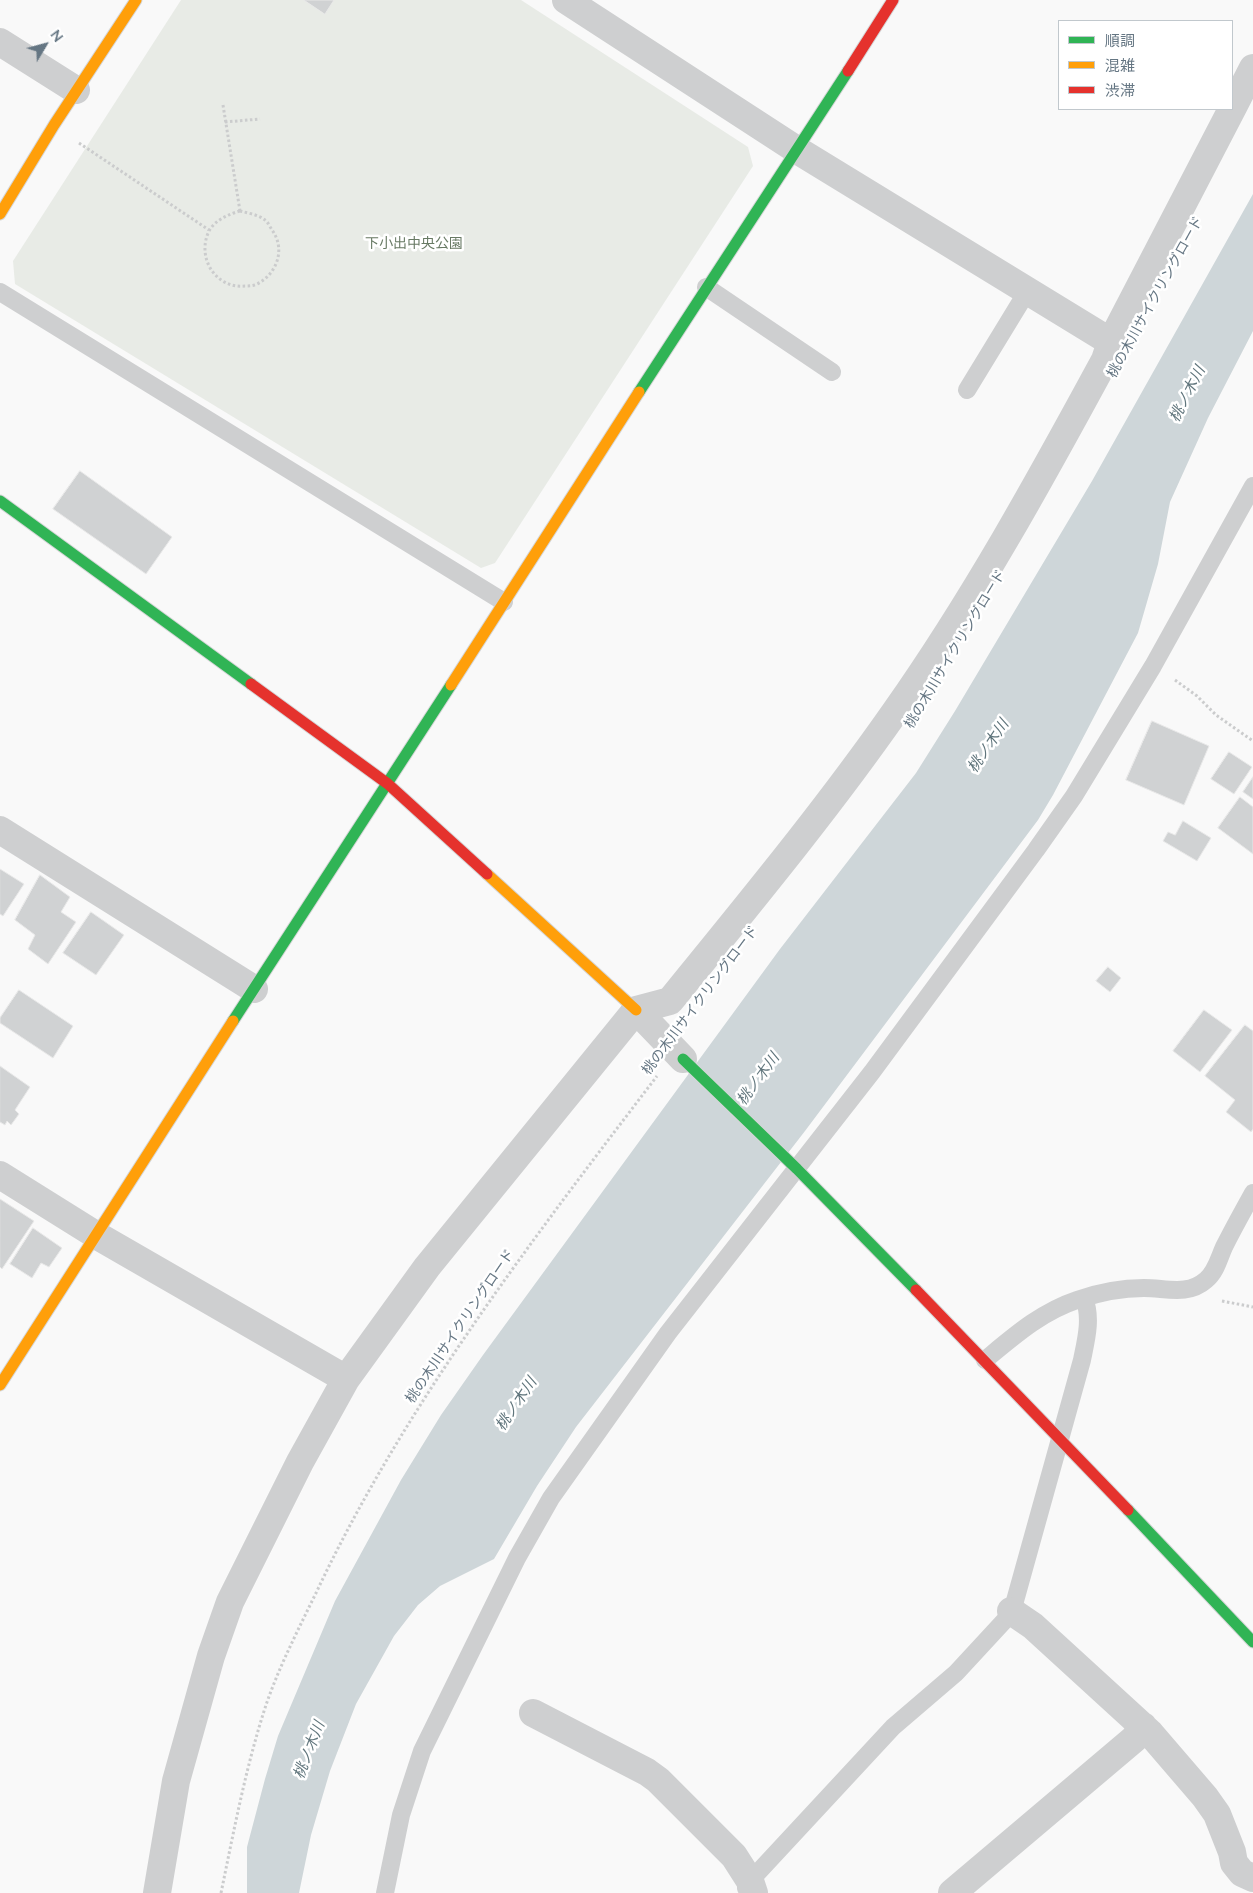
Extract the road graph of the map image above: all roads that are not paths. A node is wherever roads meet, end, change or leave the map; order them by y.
1 (136, 0) edge
2 (566, 0) edge
3 (893, 0) edge
4 (0, 42) edge
5 (1253, 68) edge
6 (76, 90) junction
7 (1233, 107) edge
8 (1231, 110) edge
9 (797, 150) junction
10 (0, 214) edge
11 (706, 287) junction
12 (1028, 290) junction
13 (0, 292) edge
14 (1111, 342) junction
15 (832, 372) dead end
16 (967, 390) dead end
17 (1253, 486) edge
18 (0, 501) edge
19 (504, 602) junction
20 (388, 784) junction
21 (0, 830) edge
22 (254, 989) junction
23 (636, 1010) junction
24 (679, 1055) joint
25 (795, 1167) junction
26 (0, 1175) edge
27 (1253, 1193) edge
28 (96, 1235) junction
29 (1084, 1298) junction
30 (986, 1360) junction
31 (346, 1379) junction
32 (0, 1386) edge
33 (1060, 1440) junction
34 (1011, 1611) junction
35 (1253, 1642) edge
36 (533, 1713) dead end
37 (1143, 1726) junction
38 (1253, 1878) edge
39 (749, 1889) edge
40 (157, 1893) edge
41 (385, 1893) edge
42 (952, 1893) edge

1 - 6 street
2 - 9 street
3 - 9 street
4 - 6 street
5 - 7 street
6 - 10 street
8 - 14 street
9 - 11 street
9 - 12 street
11 - 15 lane
11 - 19 street
12 - 14 street
12 - 16 lane
13 - 19 lane
14 - 23 street
17 - 25 lane
18 - 20 street
19 - 20 street
20 - 22 street
20 - 23 street
21 - 22 street
22 - 28 street
23 - 24 street
23 - 31 street
24 - 25 street
25 - 30 street
25 - 41 lane
26 - 28 street
27 - 29 lane
28 - 31 street
28 - 32 street
29 - 30 lane
29 - 33 lane
30 - 33 street
31 - 40 street
33 - 34 lane
33 - 35 street
34 - 37 street
34 - 39 lane
36 - 39 street
37 - 38 street
37 - 42 street

